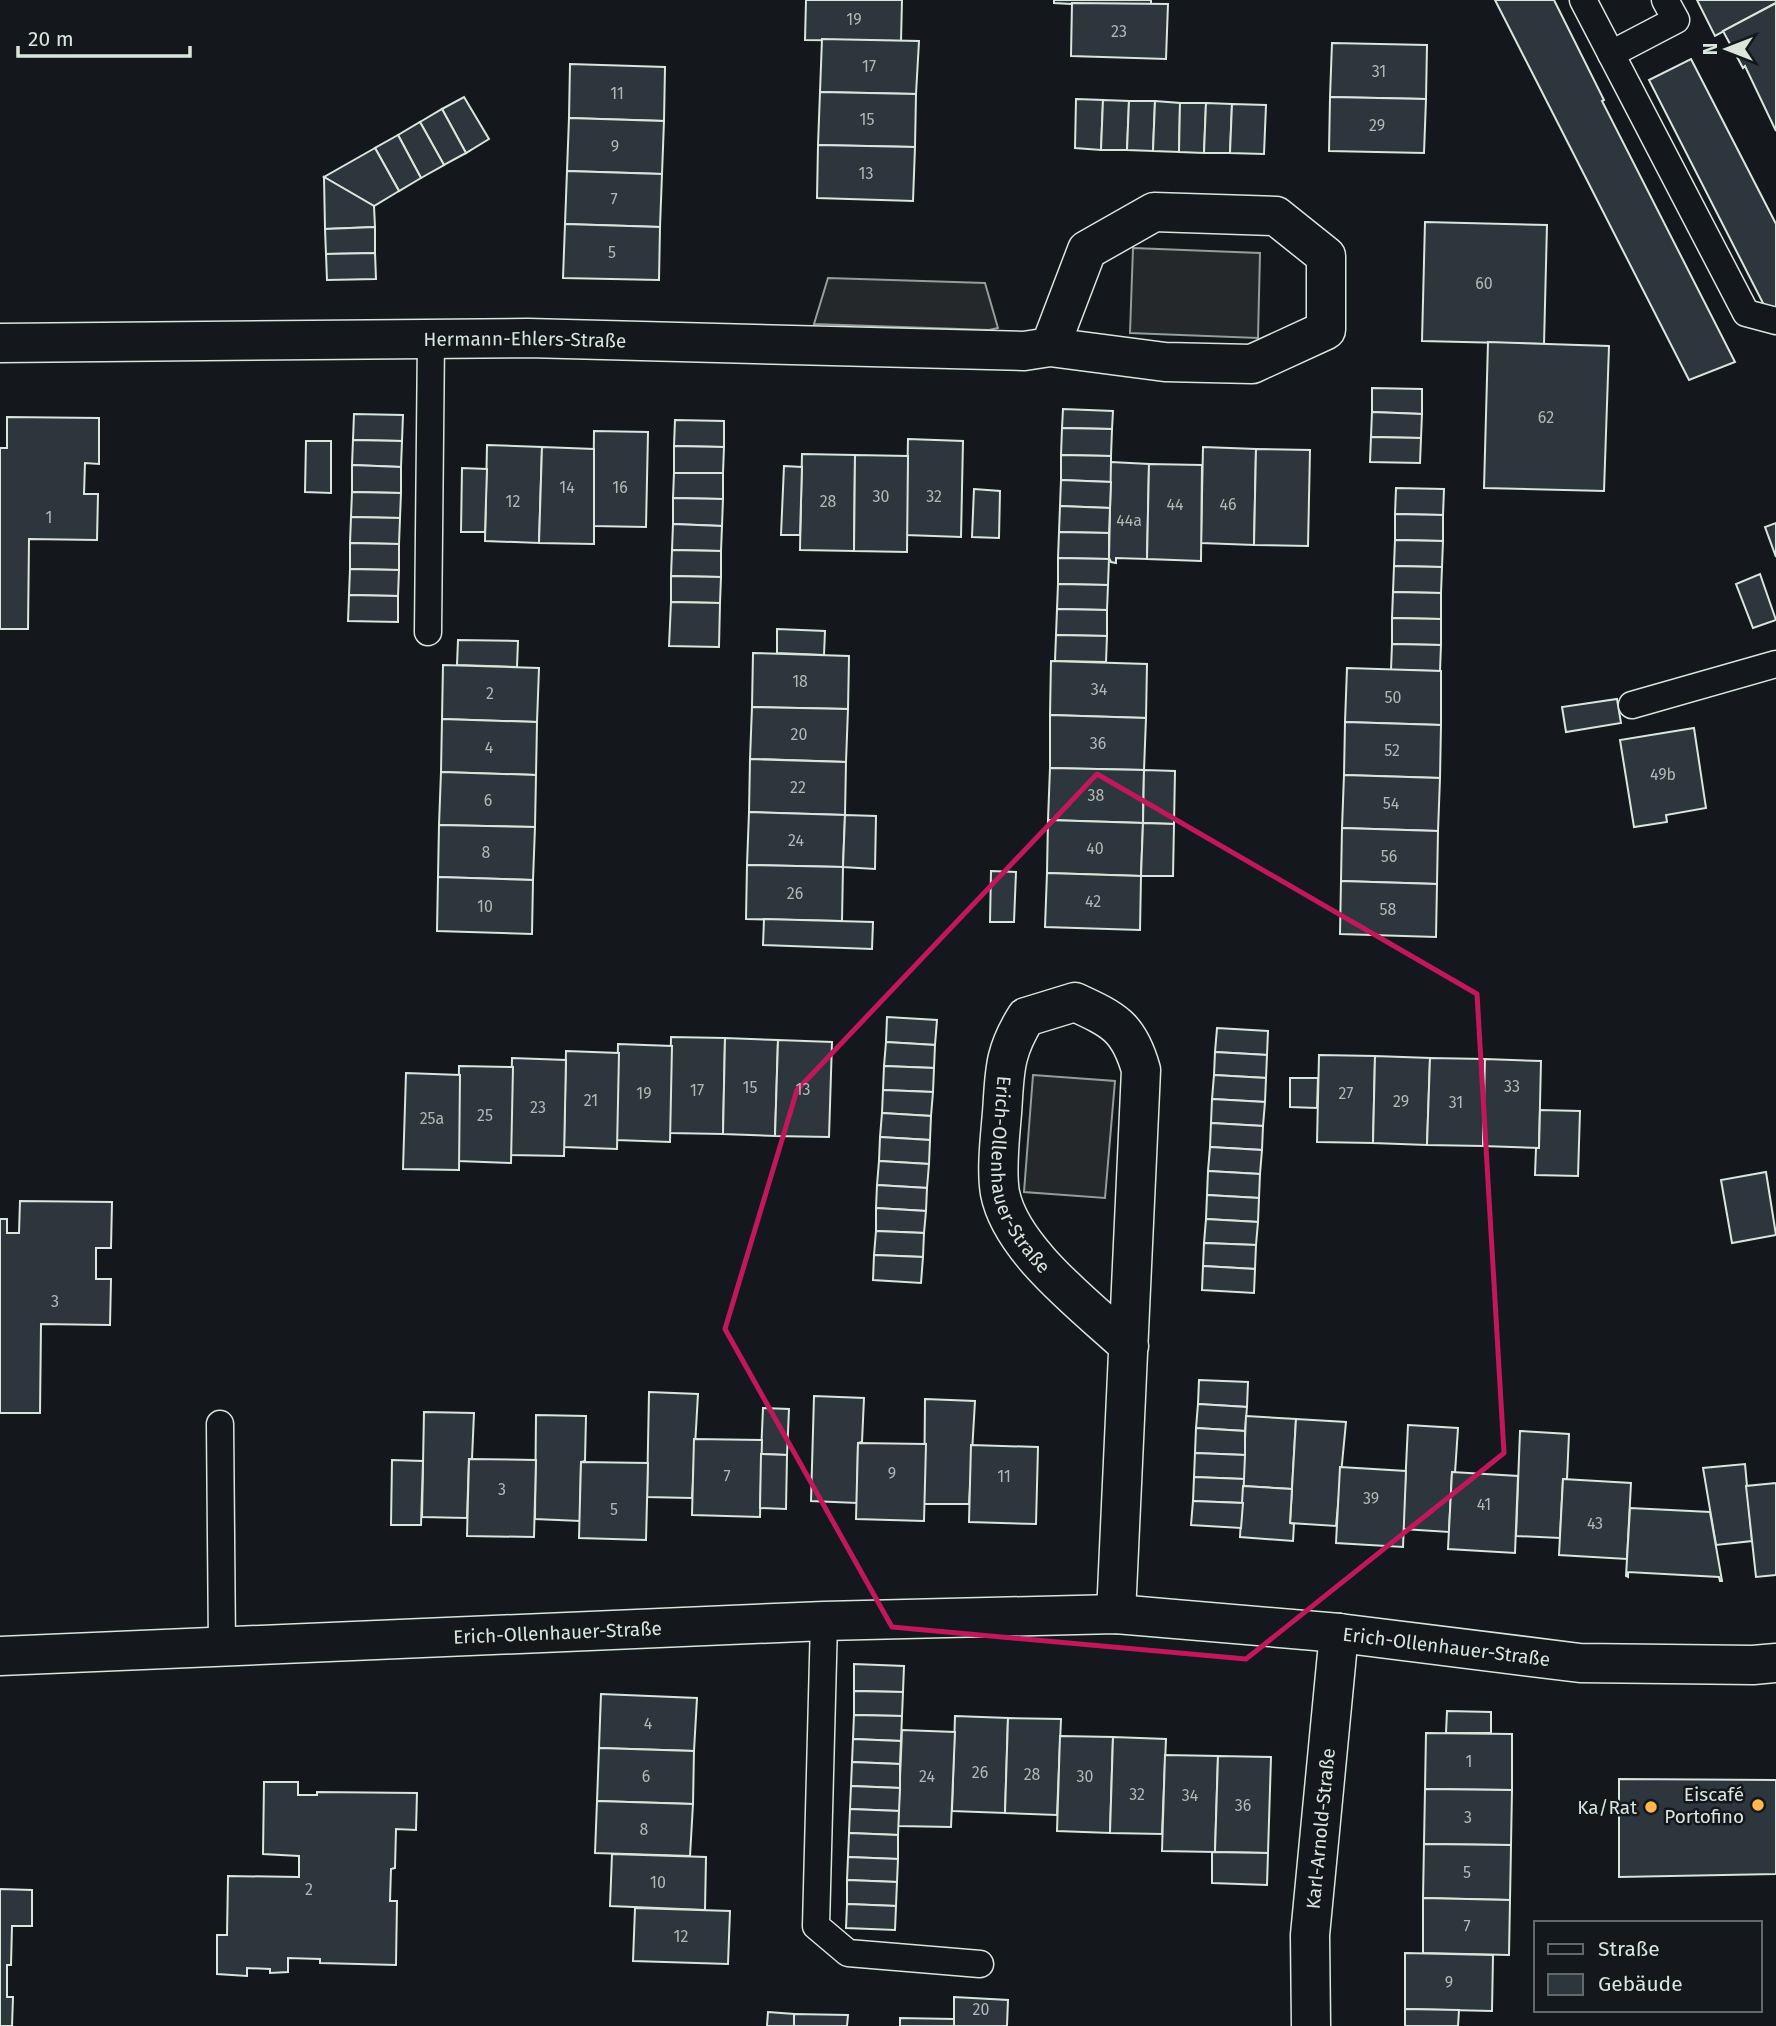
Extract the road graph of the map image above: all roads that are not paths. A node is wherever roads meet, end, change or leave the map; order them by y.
1 (1583, 0) edge
2 (1665, 0) edge
3 (1611, 54) junction
4 (1776, 321) edge
5 (431, 338) junction
6 (0, 343) edge
7 (1051, 347) junction
8 (428, 632) dead end
9 (1776, 664) edge
10 (1632, 705) dead end
11 (1129, 1346) junction
12 (220, 1424) dead end
13 (1116, 1614) junction
14 (824, 1621) junction
15 (1339, 1633) junction
16 (222, 1647) junction
17 (0, 1656) edge
18 (1776, 1664) edge
19 (980, 1964) dead end
20 (1311, 2026) edge

1 - 3 lane
2 - 3 lane
3 - 4 lane
5 - 6 street, Hermann-Ehlers-Straße
5 - 7 street, Hermann-Ehlers-Straße
5 - 8 lane
7 - 7 street, Hermann-Ehlers-Straße
9 - 10 lane
11 - 11 street, Erich-Ollenhauer-Straße
11 - 13 street, Erich-Ollenhauer-Straße
12 - 16 lane
13 - 14 street, Erich-Ollenhauer-Straße
13 - 15 street, Erich-Ollenhauer-Straße
14 - 16 street, Erich-Ollenhauer-Straße
14 - 19 lane
15 - 18 street, Erich-Ollenhauer-Straße
15 - 20 street, Karl-Arnold-Straße
16 - 17 street, Erich-Ollenhauer-Straße

